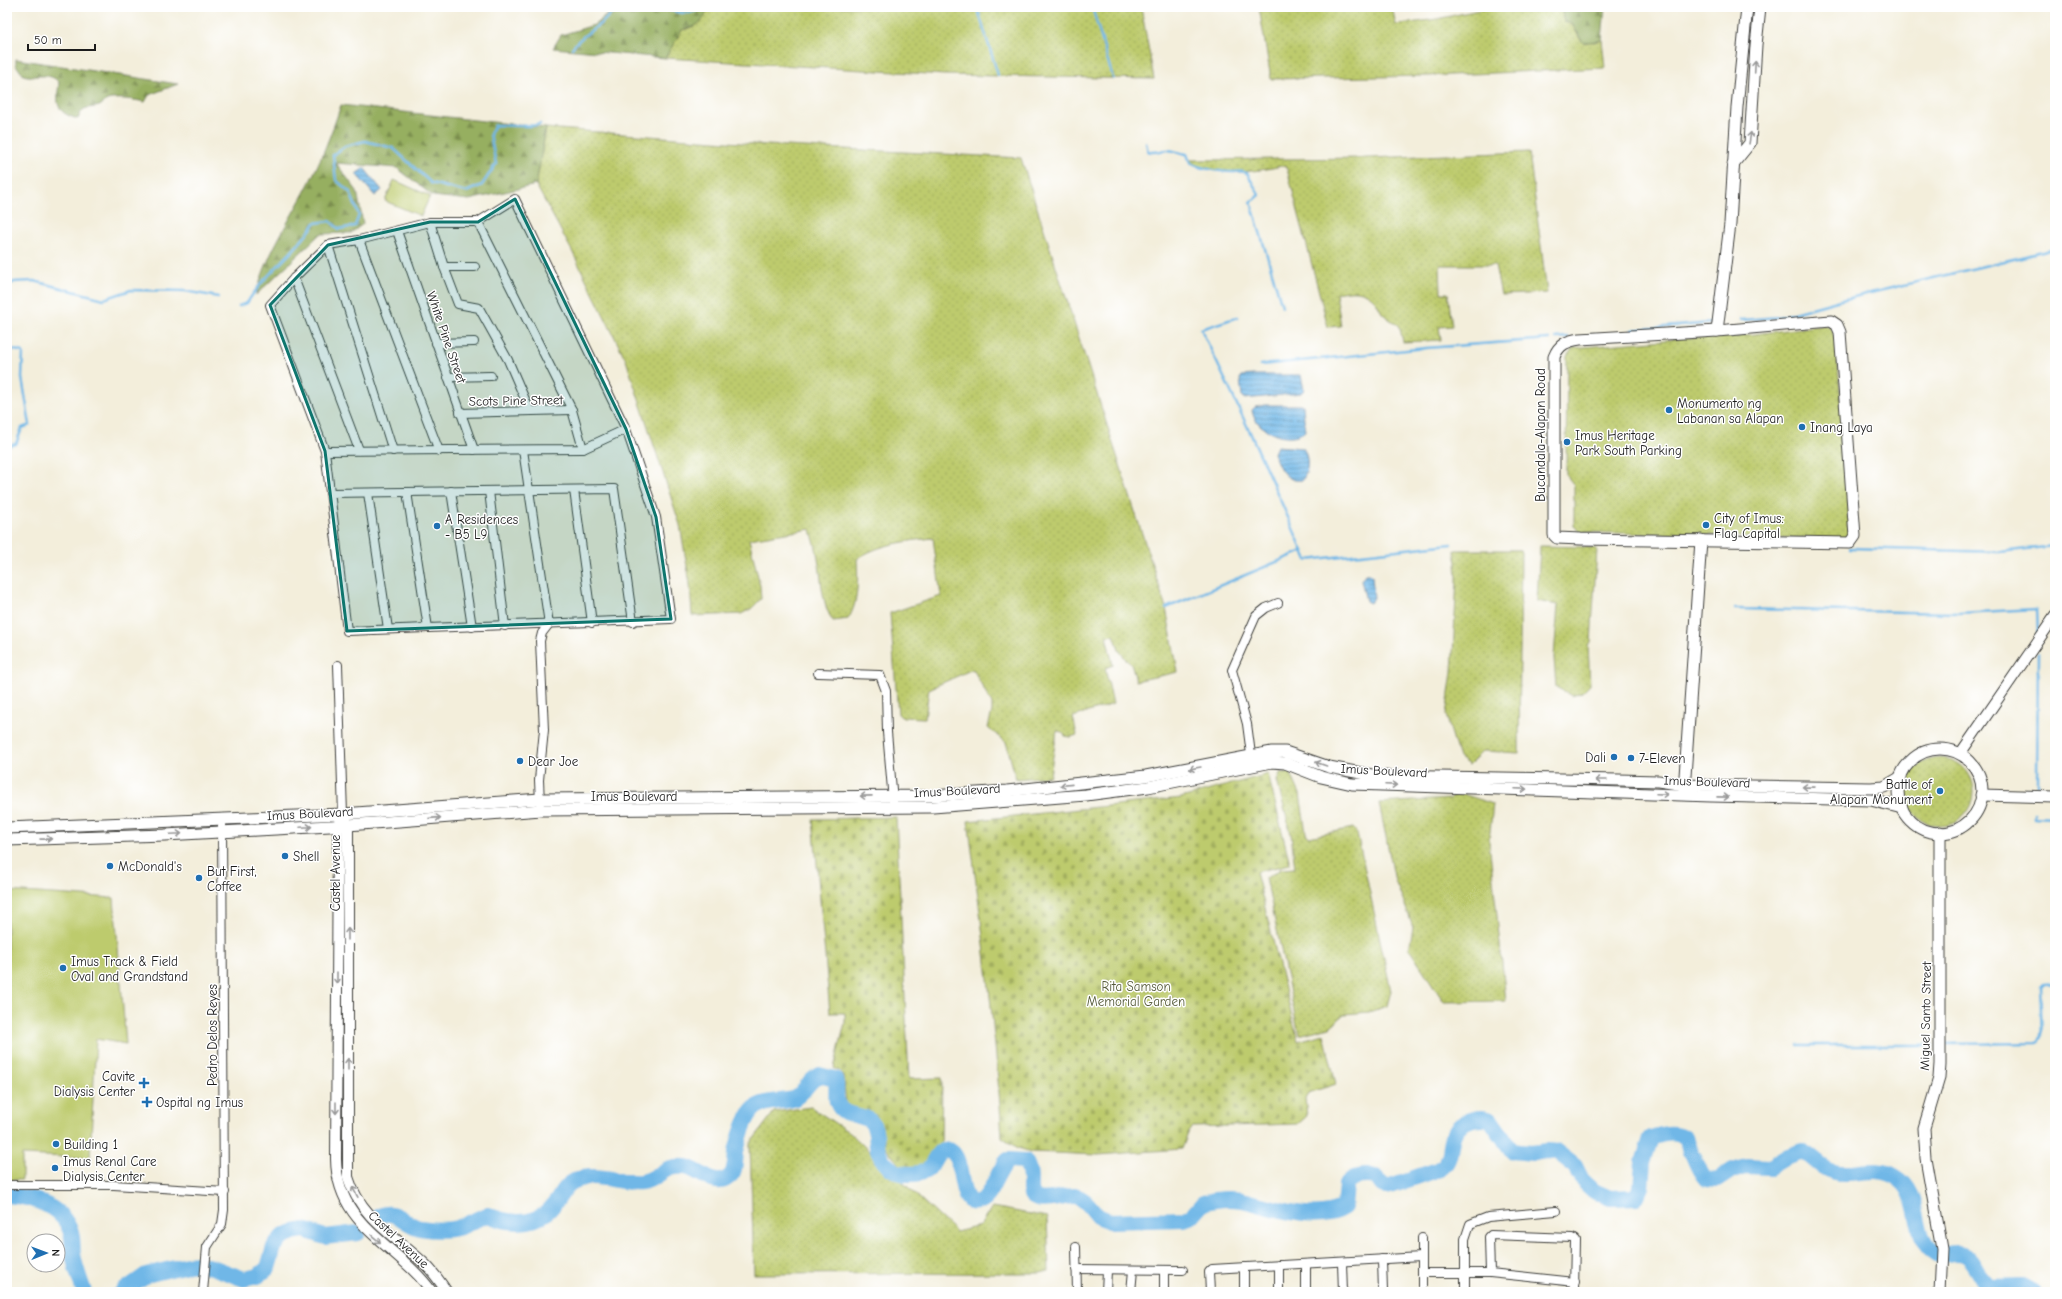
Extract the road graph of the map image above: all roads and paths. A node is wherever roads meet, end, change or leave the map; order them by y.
1 (1747, 7) edge
2 (1760, 7) edge
3 (1733, 164) junction
4 (430, 222) junction
5 (478, 222) junction
6 (397, 231) junction
7 (359, 240) junction
8 (328, 245) junction
9 (475, 267) dead end
10 (444, 268) junction
11 (294, 278) junction
12 (1717, 331) junction
13 (474, 342) dead end
14 (436, 343) junction
15 (491, 376) dead end
16 (448, 377) junction
17 (572, 410) junction
18 (530, 411) junction
19 (460, 413) junction
20 (626, 429) junction
21 (583, 449) junction
22 (358, 450) junction
23 (474, 450) junction
24 (523, 450) junction
25 (325, 451) junction
26 (393, 451) junction
27 (439, 451) junction
28 (530, 490) junction
29 (574, 490) junction
30 (489, 491) junction
31 (407, 492) junction
32 (451, 492) junction
33 (330, 493) junction
34 (368, 493) junction
35 (1701, 540) junction
36 (1278, 603) dead end
37 (2055, 616) edge
38 (634, 622) junction
39 (592, 623) junction
40 (549, 624) junction
41 (505, 626) junction
42 (472, 627) junction
43 (428, 628) junction
44 (388, 629) junction
45 (338, 665) dead end
46 (818, 673) dead end
47 (1960, 754) junction
48 (1252, 761) junction
49 (1901, 777) junction
50 (1684, 790) junction
51 (1981, 795) junction
52 (2055, 797) edge
53 (893, 802) junction
54 (540, 804) junction
55 (1902, 808) junction
56 (343, 814) junction
57 (222, 820) junction
58 (343, 825) junction
59 (7, 828) edge
60 (222, 832) junction
61 (1940, 832) junction
62 (7, 840) edge
63 (7, 1185) edge
64 (225, 1192) junction
65 (1556, 1211) dead end
66 (1422, 1238) dead end
67 (1076, 1247) dead end
68 (1421, 1257) junction
69 (1382, 1260) junction
70 (1342, 1262) junction
71 (1306, 1264) junction
72 (1279, 1265) junction
73 (1244, 1267) junction
74 (1076, 1269) junction
75 (1107, 1270) junction
76 (1133, 1270) junction
77 (1183, 1270) dead end
78 (1164, 1271) junction
79 (1422, 1273) junction
80 (1465, 1273) junction
81 (1490, 1273) junction
82 (1574, 1282) junction
83 (203, 1292) edge
84 (432, 1292) edge
85 (447, 1292) edge
86 (1077, 1292) edge
87 (1106, 1292) edge
88 (1131, 1292) edge
89 (1164, 1292) edge
90 (1210, 1292) edge
91 (1244, 1292) edge
92 (1279, 1292) edge
93 (1306, 1292) edge
94 (1342, 1292) edge
95 (1383, 1292) edge
96 (1422, 1292) edge
97 (1465, 1292) edge
98 (1574, 1292) edge
99 (1940, 1292) edge

1 - 3 main road
3 -> 2 main road
3 - 12 main road
4 - 5 street
4 - 6 street
4 - 10 street
5 - 17 street
5 - 20 street
6 - 7 street
6 - 14 street, White Pine Street
7 - 8 street
7 - 27 street
8 - 11 street
8 - 26 street
9 - 10 street
10 - 18 street
11 - 22 street
11 - 25 street
12 - 35 main road, Bucandala-Alapan Road
12 - 35 main road, Bucandala-Alapan Road
13 - 14 street
14 - 16 street, White Pine Street
15 - 16 street
16 - 19 street, White Pine Street
17 - 18 street, Scots Pine Street
17 - 21 street
18 - 19 street, Scots Pine Street
19 - 23 street, White Pine Street
20 - 21 street
20 - 38 street
21 - 24 street
22 - 25 street
22 - 26 street
23 - 24 street
23 - 27 street
24 - 28 street
25 - 33 street
26 - 27 street
28 - 29 street
28 - 30 street
28 - 40 street
29 - 38 street
29 - 39 street
30 - 32 street
30 - 41 street
31 - 32 street
31 - 34 street
31 - 43 street
32 - 42 street
33 - 34 street
33 - 44 street
34 - 44 street
35 - 50 main road
36 - 48 street
37 - 47 street
38 - 39 street
39 - 40 street
40 - 41 street
40 - 54 street
41 - 42 street
42 - 43 street
43 - 44 street
45 - 56 street
46 - 53 street
47 - 49 main road
47 - 51 main road
48 - 50 main road, Imus Boulevard
48 - 53 main road, Imus Boulevard
49 -> 50 main road, Imus Boulevard
49 - 55 main road
50 -> 55 main road, Imus Boulevard
51 - 52 main road
51 - 61 main road
53 - 54 main road, Imus Boulevard
54 - 56 main road, Imus Boulevard
58 -> 54 main road, Imus Boulevard
55 - 61 main road
56 - 57 main road, Imus Boulevard
56 - 58 street, Castel Avenue
57 - 59 main road, Imus Boulevard
57 - 60 street, Pedro Delos Reyes
60 -> 58 main road, Imus Boulevard
58 -> 84 street, Castel Avenue
85 -> 58 street, Castel Avenue
62 -> 60 main road, Imus Boulevard
60 - 64 street, Pedro Delos Reyes
61 - 99 main road, Miguel Santo Street
63 - 64 street
64 - 83 street, Pedro Delos Reyes
65 - 80 street
66 - 68 street
67 - 74 street
68 - 69 street
68 - 79 street
69 - 70 street
69 - 95 street
70 - 71 street
70 - 94 street
71 - 72 street
71 - 93 street
72 - 73 street
72 - 92 street
73 - 90 street
73 - 91 street
74 - 75 street
74 - 86 street
75 - 76 street
75 - 87 street
76 - 78 street
76 - 88 street
77 - 78 street
78 - 89 street
79 - 80 street
79 - 96 street
80 - 81 street
80 - 97 street
81 - 82 street
81 - 82 street
82 - 98 street

